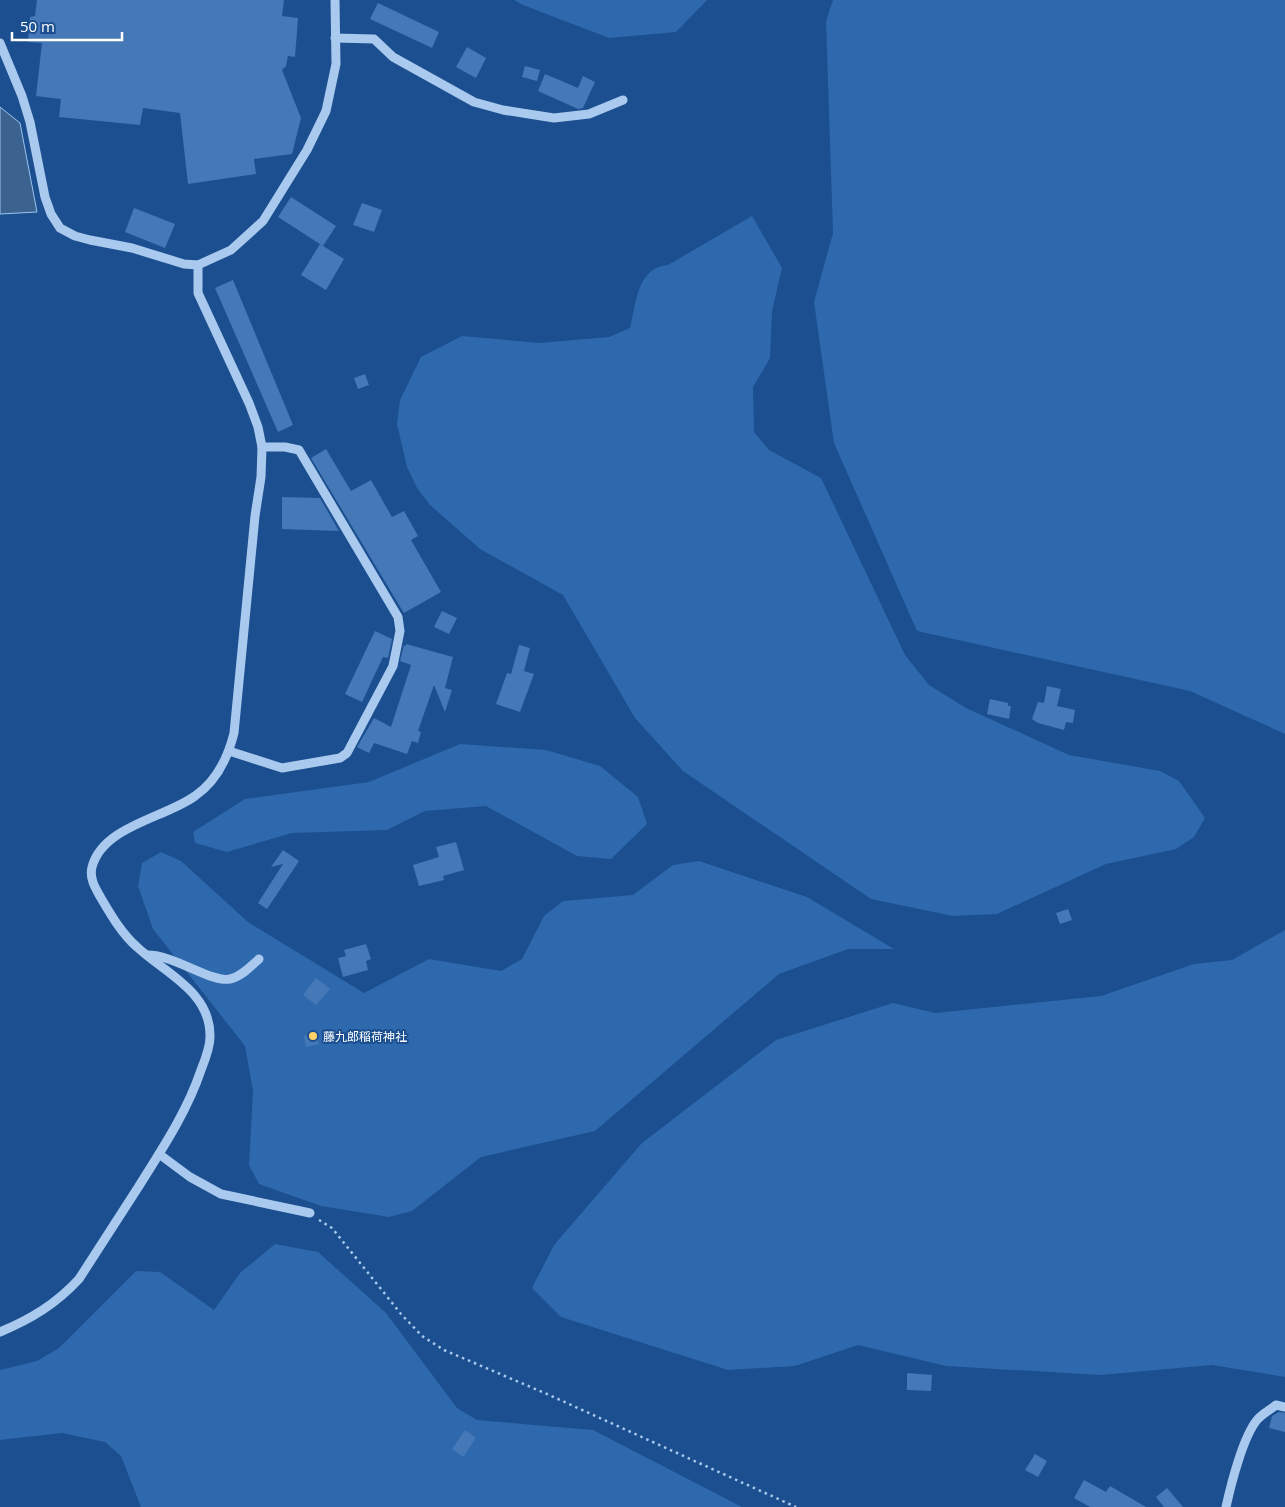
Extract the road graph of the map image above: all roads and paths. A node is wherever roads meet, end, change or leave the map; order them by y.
1 (335, 0) edge
2 (335, 38) junction
3 (0, 42) edge
4 (623, 100) dead end
5 (198, 265) junction
6 (262, 446) junction
7 (230, 751) junction
8 (147, 956) junction
9 (260, 959) dead end
10 (159, 1154) junction
11 (310, 1213) joint
12 (0, 1332) edge
13 (1285, 1407) edge
14 (796, 1507) edge
15 (1226, 1507) edge

1 - 2 street
2 - 4 street
2 - 5 street
3 - 5 street
5 - 6 street
6 - 7 street
6 - 7 street
7 - 8 street
8 - 9 street
8 - 10 street
10 - 11 street
10 - 12 street
11 - 14 path
13 - 15 street

